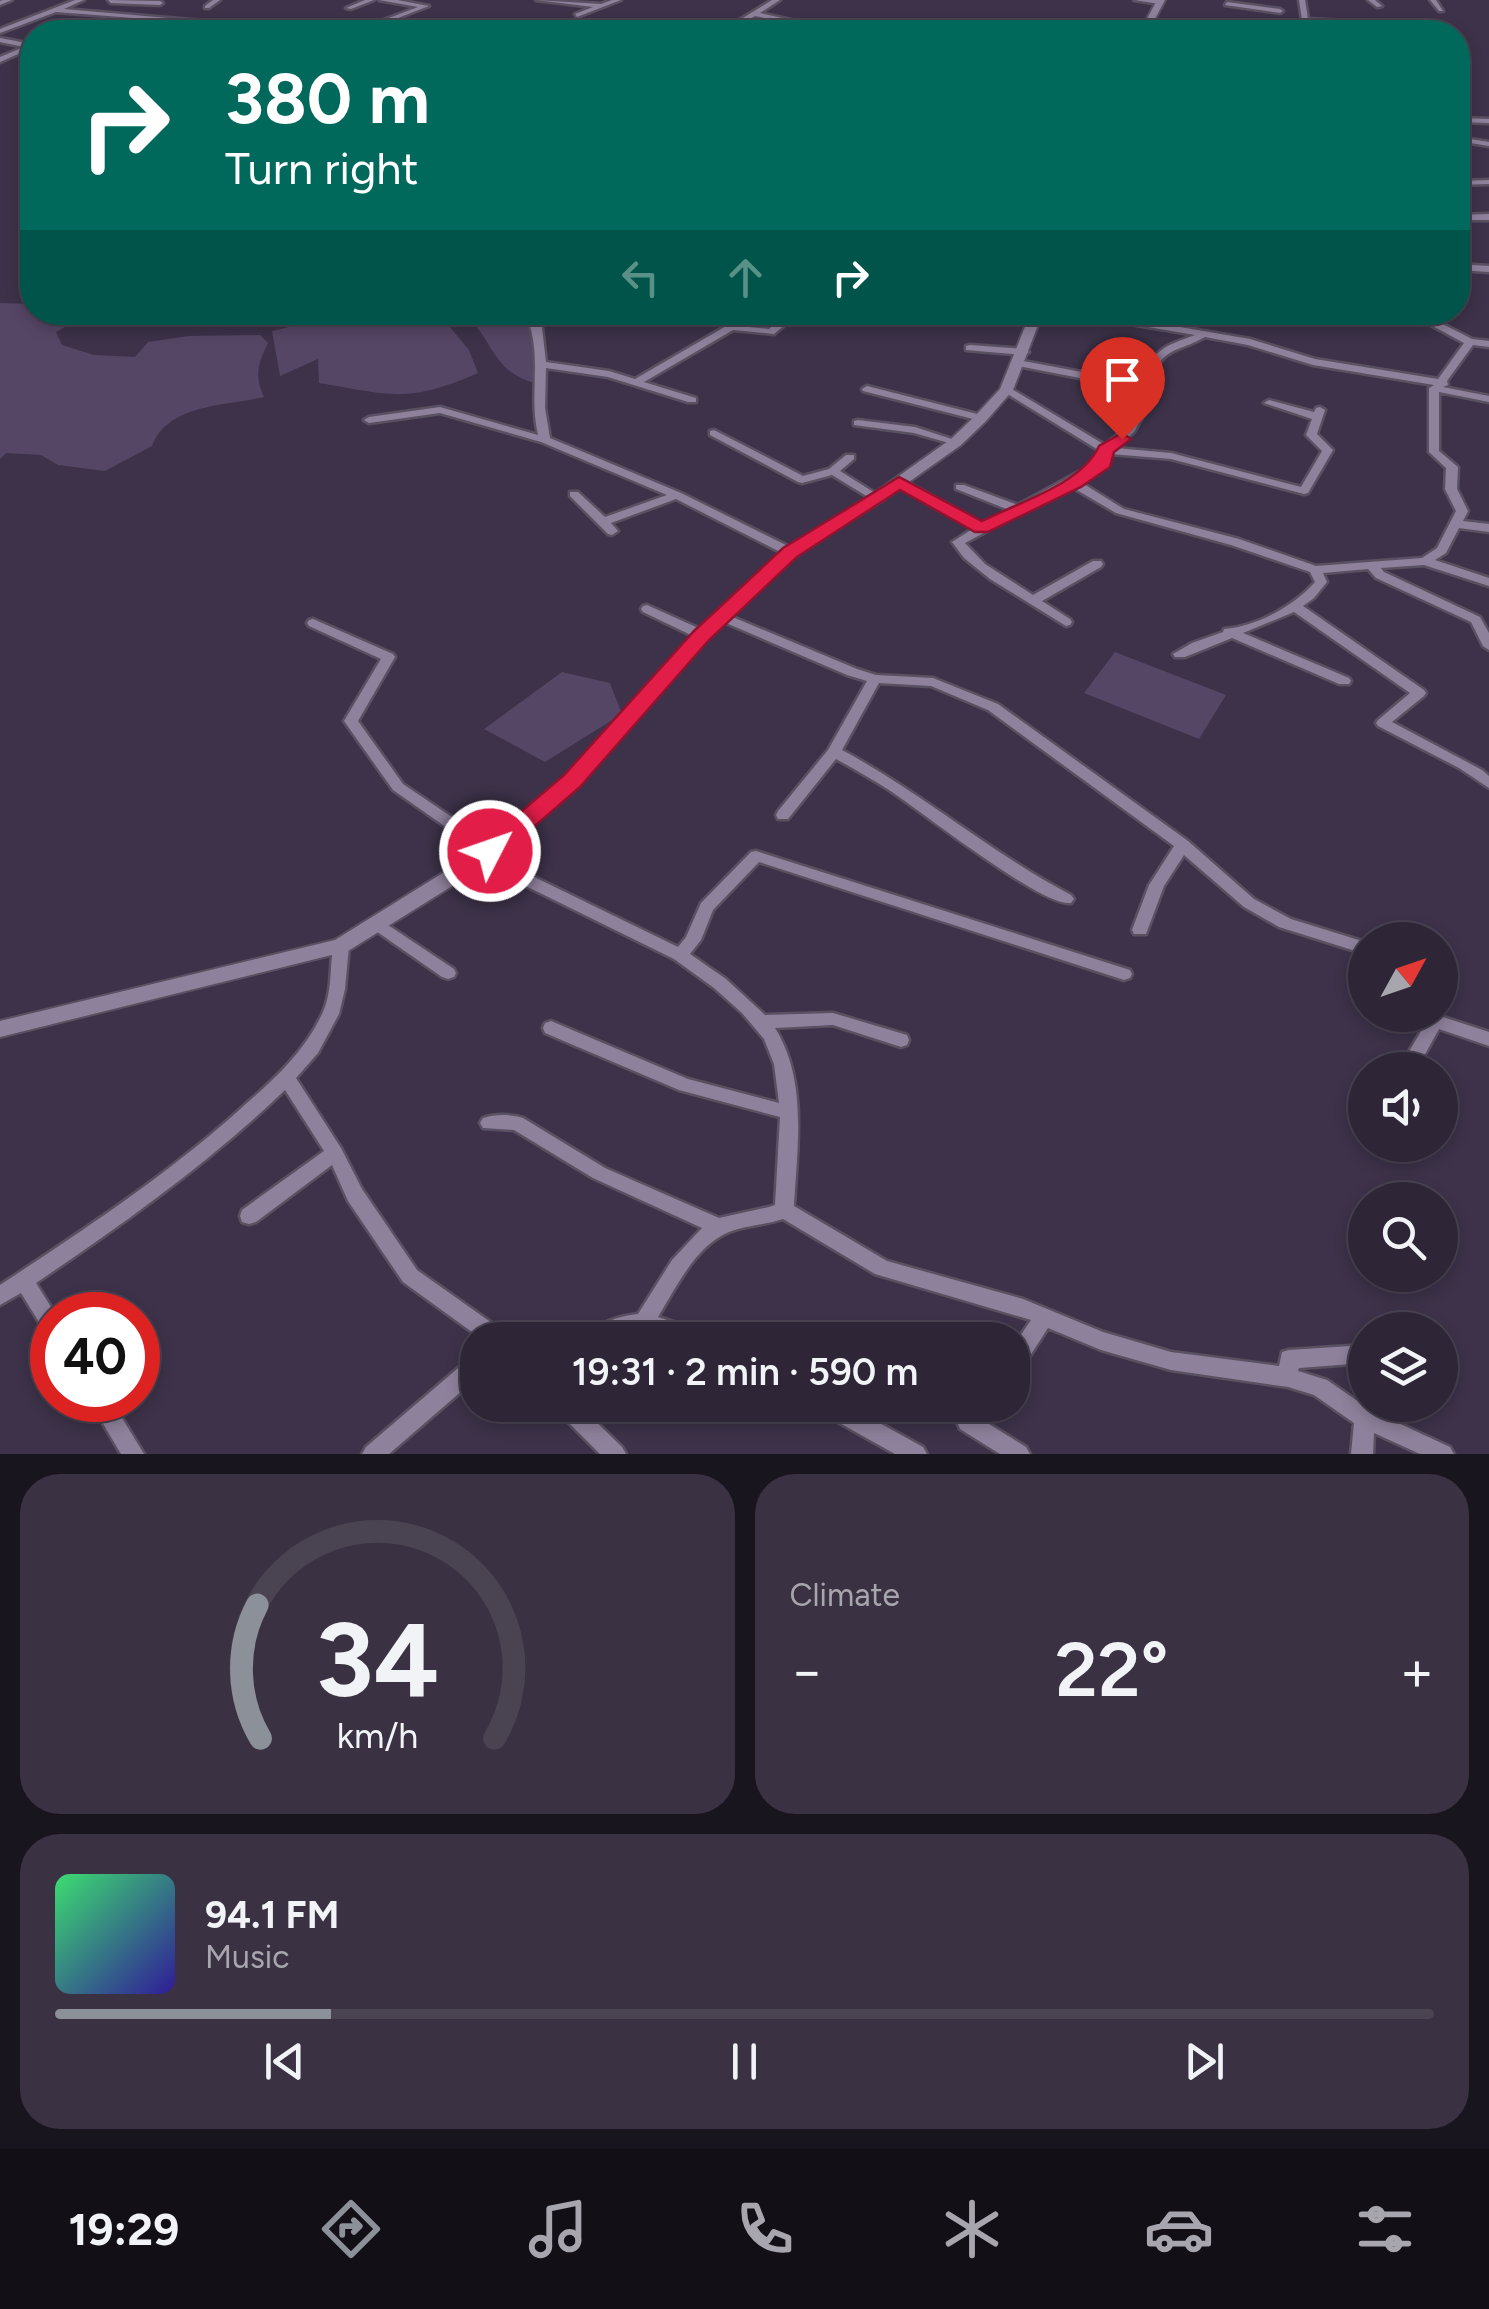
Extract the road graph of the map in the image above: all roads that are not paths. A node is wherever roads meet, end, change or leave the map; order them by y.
1 (9, 0) edge
2 (81, 0) edge
3 (217, 0) edge
4 (370, 0) edge
5 (382, 0) edge
6 (539, 0) edge
7 (618, 0) edge
8 (777, 0) edge
9 (1136, 0) edge
10 (1371, 0) edge
11 (1432, 0) edge
12 (1161, 1) edge
13 (111, 2) edge
14 (161, 2) edge
15 (432, 2) edge
16 (0, 3) edge
17 (1227, 4) dead end
18 (1256, 4) edge
19 (421, 5) junction
20 (604, 6) junction
21 (1380, 6) dead end
22 (207, 7) dead end
23 (350, 8) dead end
24 (55, 10) junction
25 (1442, 10) dead end
26 (1280, 11) dead end
27 (755, 14) junction
28 (148, 16) junction
29 (577, 16) dead end
30 (28, 20) edge
31 (190, 20) edge
32 (388, 20) edge
33 (744, 20) edge
34 (784, 20) edge
35 (537, 325) edge
36 (779, 325) edge
37 (1032, 325) edge
38 (1146, 325) edge
39 (1437, 325) edge
40 (1200, 336) junction
41 (1470, 342) junction
42 (1489, 344) edge
43 (970, 348) dead end
44 (1021, 358) junction
45 (1313, 362) junction
46 (542, 364) junction
47 (1308, 377) dead end
48 (638, 381) junction
49 (1145, 384) junction
50 (1439, 386) junction
51 (867, 389) dead end
52 (1006, 390) junction
53 (1489, 399) edge
54 (692, 400) dead end
55 (1269, 404) dead end
56 (981, 418) junction
57 (369, 420) dead end
58 (858, 422) dead end
59 (714, 433) dead end
60 (546, 440) junction
61 (956, 442) junction
62 (1106, 450) junction
63 (850, 456) dead end
64 (833, 471) junction
65 (899, 482) junction
66 (1074, 483) junction
67 (960, 488) dead end
68 (574, 494) dead end
69 (676, 495) junction
70 (878, 498) junction
71 (1018, 509) junction
72 (1459, 524) junction
73 (982, 528) junction
74 (1489, 528) edge
75 (790, 552) junction
76 (1426, 561) junction
77 (1096, 564) dead end
78 (1371, 565) junction
79 (1315, 570) junction
80 (1489, 582) edge
81 (1036, 599) junction
82 (1296, 607) junction
83 (647, 608) dead end
84 (722, 616) junction
85 (1066, 622) dead end
86 (312, 623) dead end
87 (1228, 632) junction
88 (702, 636) junction
89 (1489, 646) edge
90 (1180, 654) dead end
91 (875, 679) junction
92 (1344, 681) dead end
93 (834, 752) junction
94 (1489, 783) edge
95 (783, 815) dead end
96 (1184, 845) junction
97 (486, 855) junction
98 (1066, 899) dead end
99 (378, 925) junction
100 (1140, 930) dead end
101 (1348, 943) edge
102 (342, 946) junction
103 (680, 955) junction
104 (448, 973) dead end
105 (1124, 974) dead end
106 (758, 1022) junction
107 (1458, 1027) edge
108 (551, 1028) dead end
109 (0, 1029) edge
110 (1489, 1039) edge
111 (901, 1040) dead end
112 (287, 1078) junction
113 (790, 1113) junction
114 (489, 1123) dead end
115 (335, 1153) junction
116 (784, 1210) junction
117 (249, 1216) dead end
118 (719, 1227) junction
119 (23, 1280) junction
120 (31, 1292) edge
121 (0, 1296) edge
122 (1044, 1317) junction
123 (646, 1320) junction
124 (474, 1322) edge
125 (639, 1322) edge
126 (651, 1322) edge
127 (1030, 1338) edge
128 (1348, 1355) edge
129 (1288, 1377) junction
130 (460, 1379) edge
131 (1348, 1406) edge
132 (113, 1422) edge
133 (583, 1422) edge
134 (858, 1422) edge
135 (967, 1422) edge
136 (1365, 1422) edge
137 (1374, 1422) edge
138 (133, 1454) edge
139 (373, 1454) edge
140 (616, 1454) edge
141 (916, 1454) edge
142 (1018, 1454) edge
143 (1362, 1454) edge
144 (1443, 1454) edge

1 - 16 street
2 - 24 street
3 - 22 street
4 - 23 street
5 - 19 street
6 - 20 street
7 - 20 street
8 - 27 street
9 - 12 street
10 - 21 street
11 - 25 street
13 - 14 street
14 - 28 street
15 - 19 street
17 - 18 street
18 - 26 street
19 - 32 street
20 - 29 street
24 - 28 street
24 - 30 street
27 - 33 street
27 - 34 street
28 - 31 street
35 - 46 street
36 - 48 street
37 - 44 street
38 - 40 street
39 - 41 street
40 - 45 street
40 - 49 street
41 - 42 street
41 - 50 street
43 - 44 street
44 - 49 street
44 - 52 street
45 - 47 street
45 - 50 street
46 - 48 street
46 - 60 street
48 - 54 street
49 - 62 street
50 - 53 street
50 - 72 street
51 - 56 street
52 - 56 street
52 - 62 street
55 - 62 street
56 - 61 street
57 - 60 street
58 - 61 street
59 - 64 street
60 - 69 street
61 - 65 street
62 - 66 street
63 - 64 street
64 - 70 street
65 - 70 street
65 - 73 street
66 - 71 street
66 - 79 street
67 - 71 street
68 - 69 street
69 - 75 street
70 - 75 street
71 - 73 street
72 - 74 street
72 - 76 street
73 - 81 street
75 - 84 street
76 - 78 street
76 - 80 street
77 - 81 street
78 - 79 street
78 - 89 street
79 - 82 street
81 - 85 street
82 - 87 street
82 - 94 street
83 - 88 street
84 - 88 street
84 - 91 street
86 - 97 street
87 - 90 street
87 - 92 street
88 - 97 street
91 - 93 street
91 - 96 street
93 - 95 street
93 - 98 street
96 - 100 street
96 - 101 street
97 - 99 street
97 - 103 street
99 - 102 street
99 - 104 street
102 - 109 street
102 - 112 street
103 - 105 street
103 - 106 street
106 - 111 street
106 - 113 street
107 - 110 street
108 - 113 street
112 - 115 street
112 - 119 street
113 - 116 street
114 - 118 street
115 - 117 street
115 - 124 street
116 - 118 street
116 - 122 street
118 - 123 street
119 - 120 street
119 - 121 street
122 - 127 street
122 - 129 street
123 - 125 street
123 - 126 street
128 - 129 street
129 - 131 street
130 - 139 street
132 - 138 street
133 - 140 street
134 - 141 street
135 - 142 street
136 - 143 street
137 - 144 street

